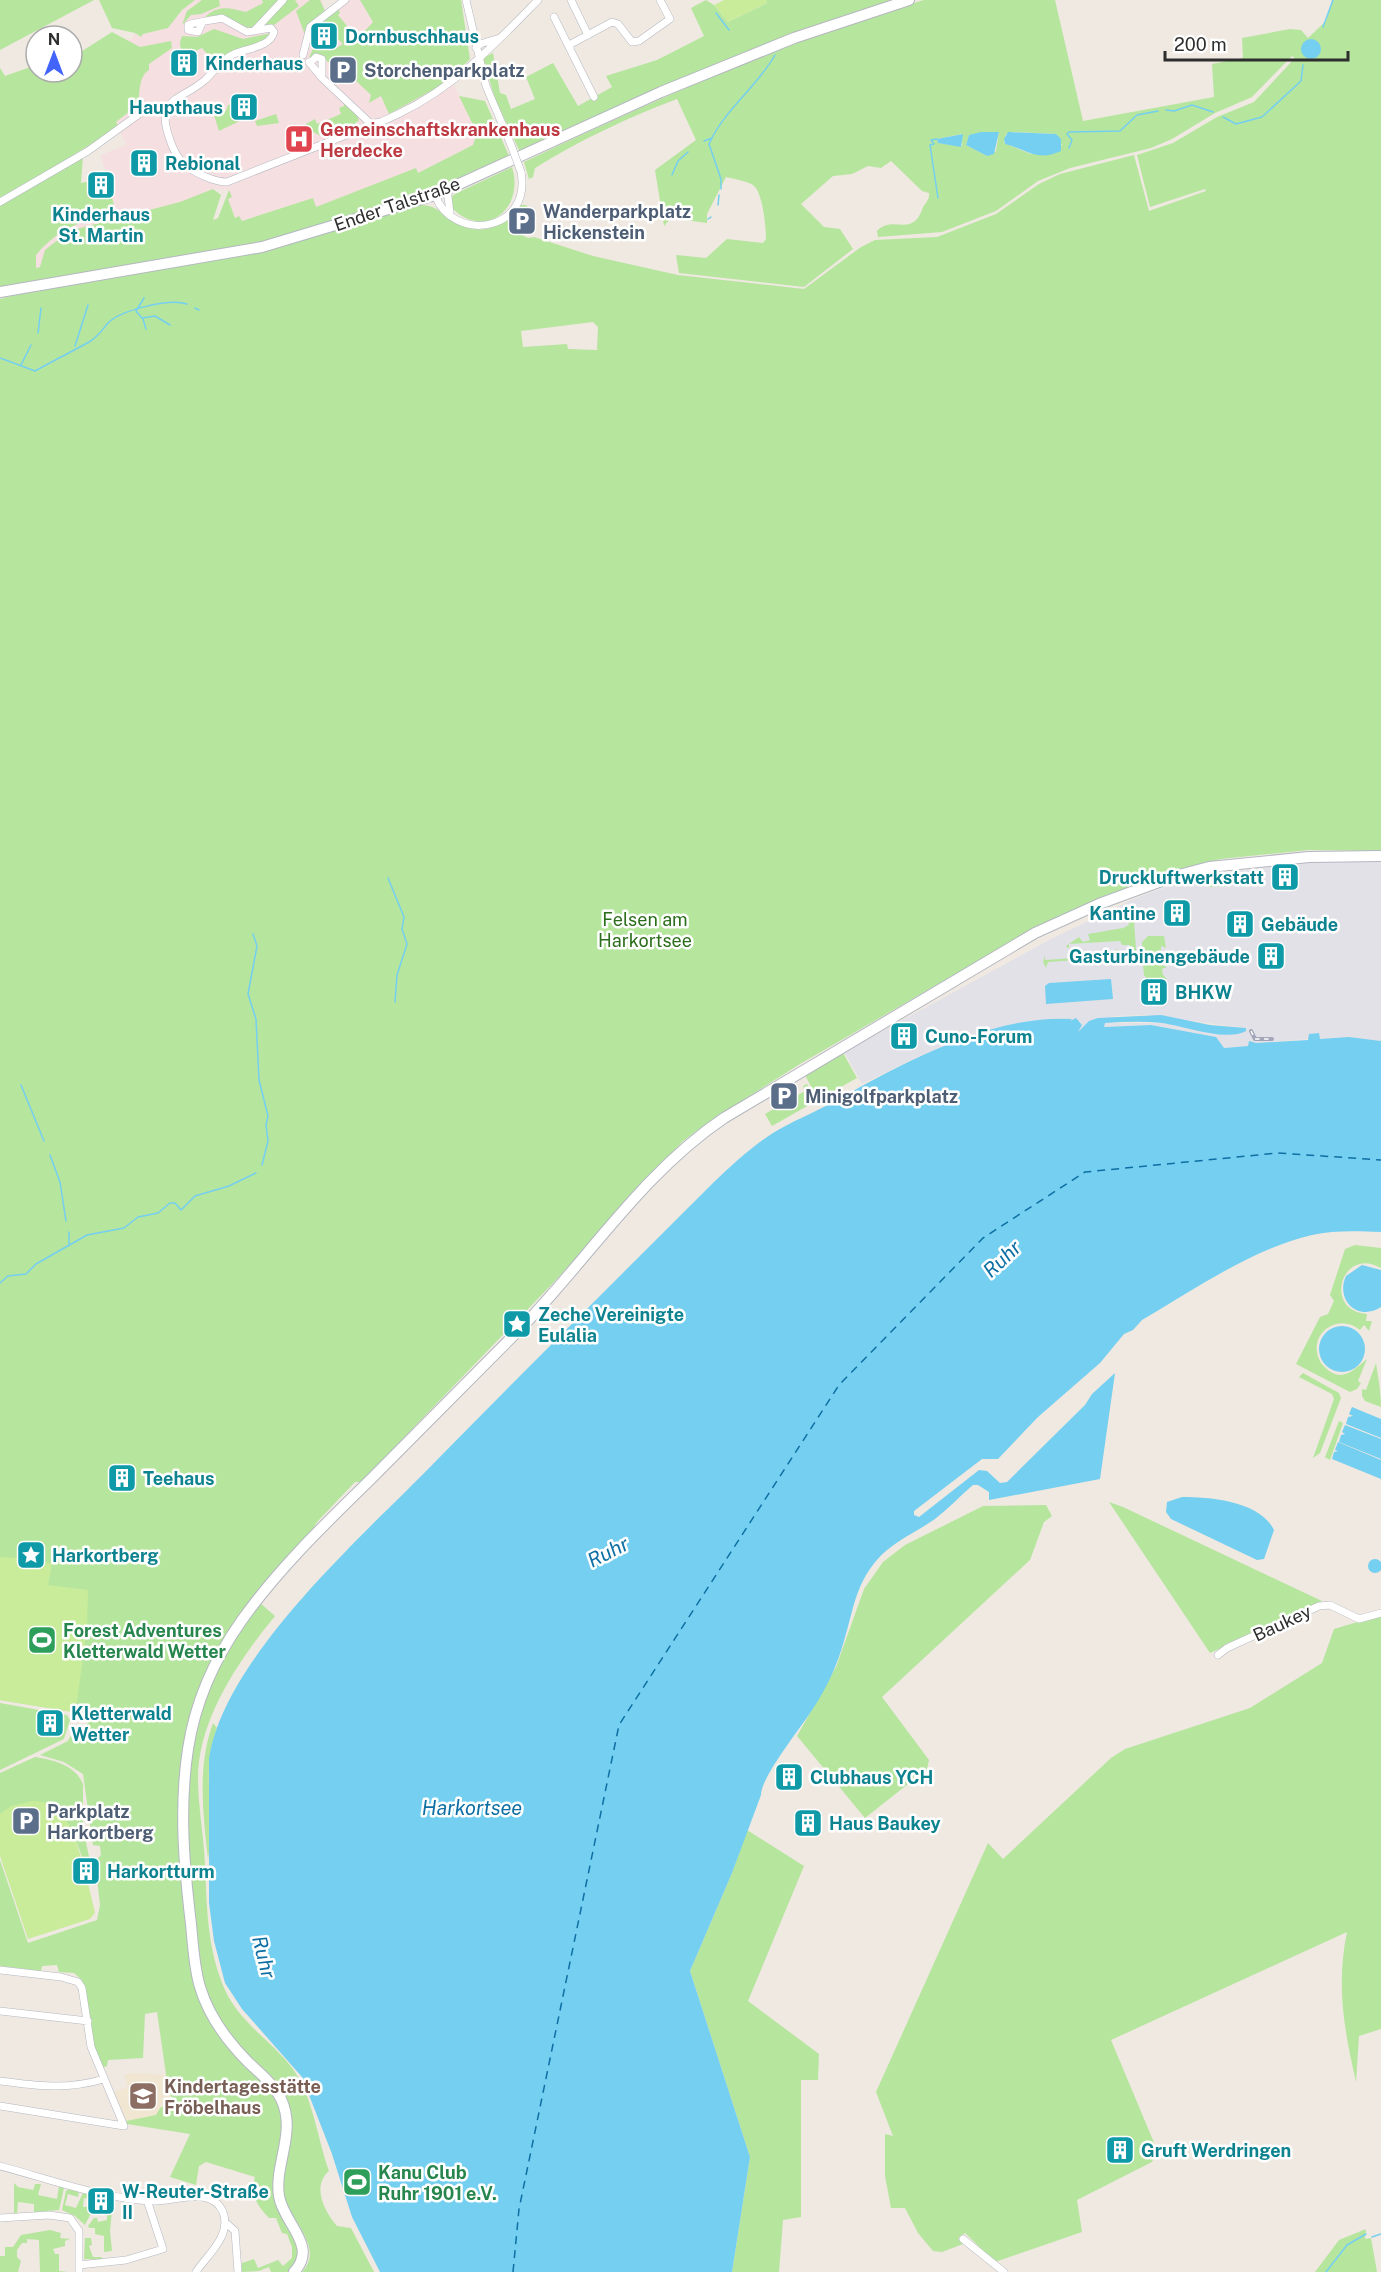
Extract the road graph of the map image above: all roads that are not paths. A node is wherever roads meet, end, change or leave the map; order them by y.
1 (283, 0) edge
2 (345, 0) edge
3 (466, 0) edge
4 (538, 0) edge
5 (570, 0) edge
6 (660, 0) edge
7 (909, 0) edge
8 (554, 16) dead end
9 (202, 23) dead end
10 (254, 31) junction
11 (588, 35) junction
12 (500, 38) junction
13 (569, 45) junction
14 (310, 48) dead end
15 (476, 48) junction
16 (303, 55) junction
17 (479, 58) junction
18 (310, 63) junction
19 (322, 75) junction
20 (594, 97) dead end
21 (166, 108) junction
22 (370, 123) junction
23 (447, 190) junction
24 (435, 195) junction
25 (0, 202) edge
26 (450, 212) junction
27 (0, 292) edge
28 (1381, 856) edge
29 (1381, 1613) edge
30 (1218, 1655) dead end
31 (0, 1970) edge
32 (0, 2011) edge
33 (88, 2021) junction
34 (104, 2079) junction
35 (0, 2080) edge
36 (0, 2106) edge
37 (0, 2166) edge
38 (147, 2200) junction
39 (0, 2218) edge
40 (225, 2222) junction
41 (963, 2239) dead end
42 (79, 2269) edge
43 (196, 2272) edge
44 (238, 2272) edge
45 (294, 2272) edge
46 (1004, 2272) edge

1 - 10 street
2 - 16 street
3 - 15 street
4 - 12 street
5 - 11 street
6 - 11 street
7 - 23 main road, Ender Talstraße
8 - 13 street
9 - 10 street
10 - 21 street
11 - 13 street
12 - 15 street
12 - 17 street
13 - 20 street
14 - 16 street
15 - 17 street
16 - 18 street
17 - 22 street
17 - 26 street, bridge
18 - 19 street
18 - 19 street
19 - 22 street
21 - 22 street
21 - 25 street
23 - 24 main road, Ender Talstraße
23 - 26 street
24 - 26 street
24 - 27 main road, Ender Talstraße
28 - 45 main road
29 - 30 street, Baukey
31 - 33 street
32 - 33 street
33 - 34 street
34 - 35 street
34 - 36 street
37 - 38 street
38 - 40 street
38 - 42 street
39 - 42 street
40 - 43 street
40 - 44 street
41 - 46 street

